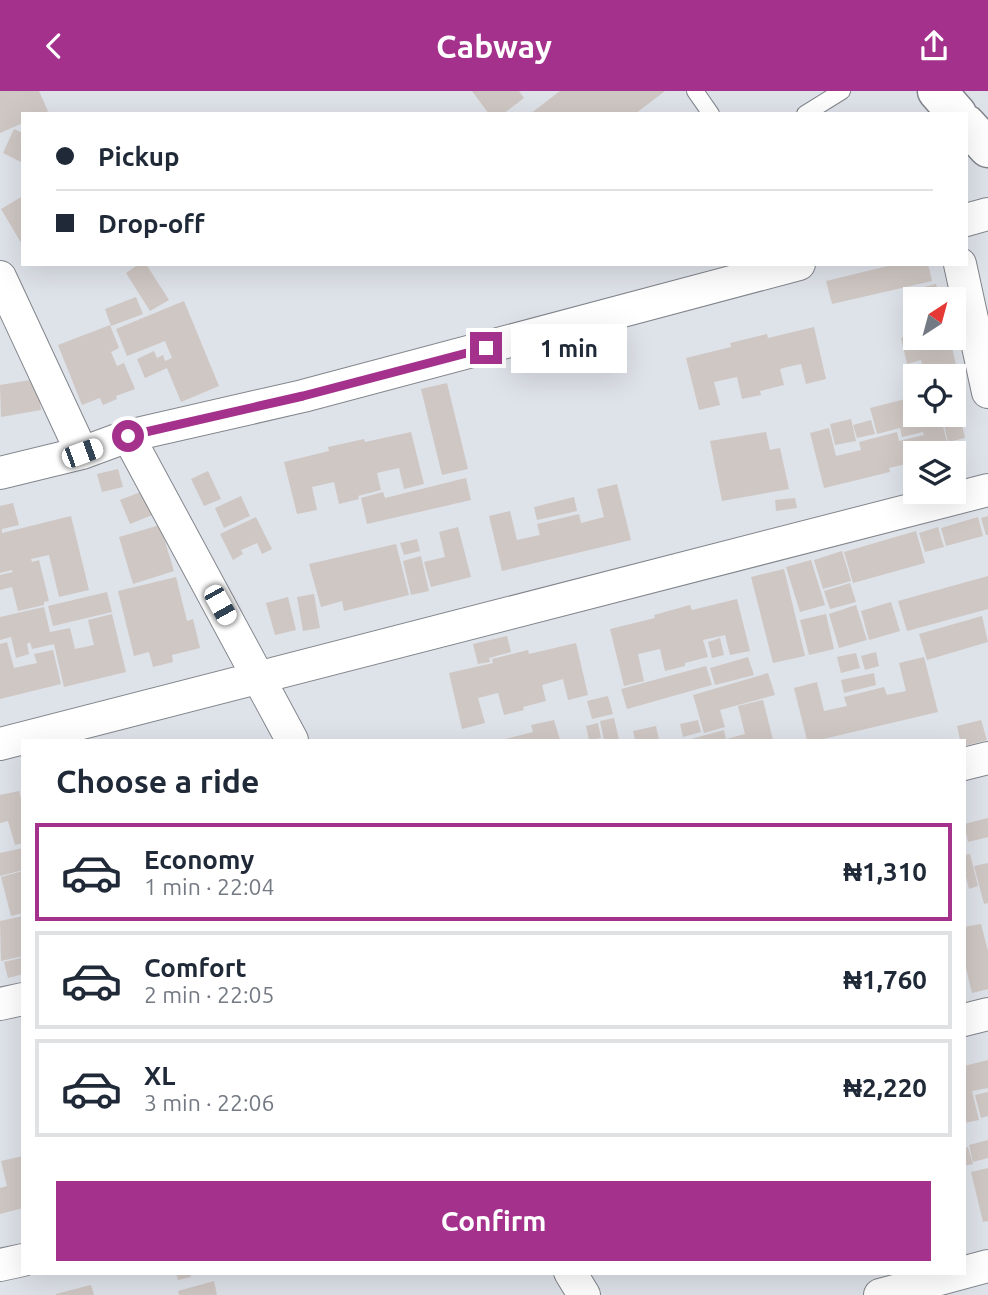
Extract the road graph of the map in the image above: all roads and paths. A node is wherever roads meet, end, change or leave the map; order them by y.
1 (695, 91) edge
2 (842, 91) edge
3 (937, 91) edge
4 (710, 112) edge
5 (808, 112) edge
6 (955, 112) edge
7 (968, 126) edge
8 (988, 148) edge
9 (988, 214) edge
10 (968, 219) edge
11 (791, 266) edge
12 (960, 266) edge
13 (0, 277) edge
14 (988, 392) edge
15 (128, 436) junction
16 (82, 453) junction
17 (0, 473) edge
18 (988, 490) edge
19 (259, 677) junction
20 (291, 739) edge
21 (0, 744) edge
22 (988, 758) edge
23 (966, 764) edge
24 (21, 999) edge
25 (0, 1004) edge
26 (988, 1014) edge
27 (966, 1020) edge
28 (21, 1260) edge
29 (0, 1265) edge
30 (988, 1266) edge
31 (966, 1272) edge
32 (572, 1275) edge
33 (954, 1275) edge
34 (583, 1295) edge
35 (880, 1295) edge

1 - 4 lane
2 - 5 lane
3 - 6 highway
7 - 8 highway
9 - 10 street
11 - 15 street
12 - 14 street
13 - 16 street
15 - 16 street
15 - 19 street
16 - 17 street
18 - 19 street
19 - 20 street
19 - 21 street
22 - 23 street
24 - 25 street
26 - 27 street
28 - 29 street
30 - 31 street
32 - 34 street
33 - 35 street

